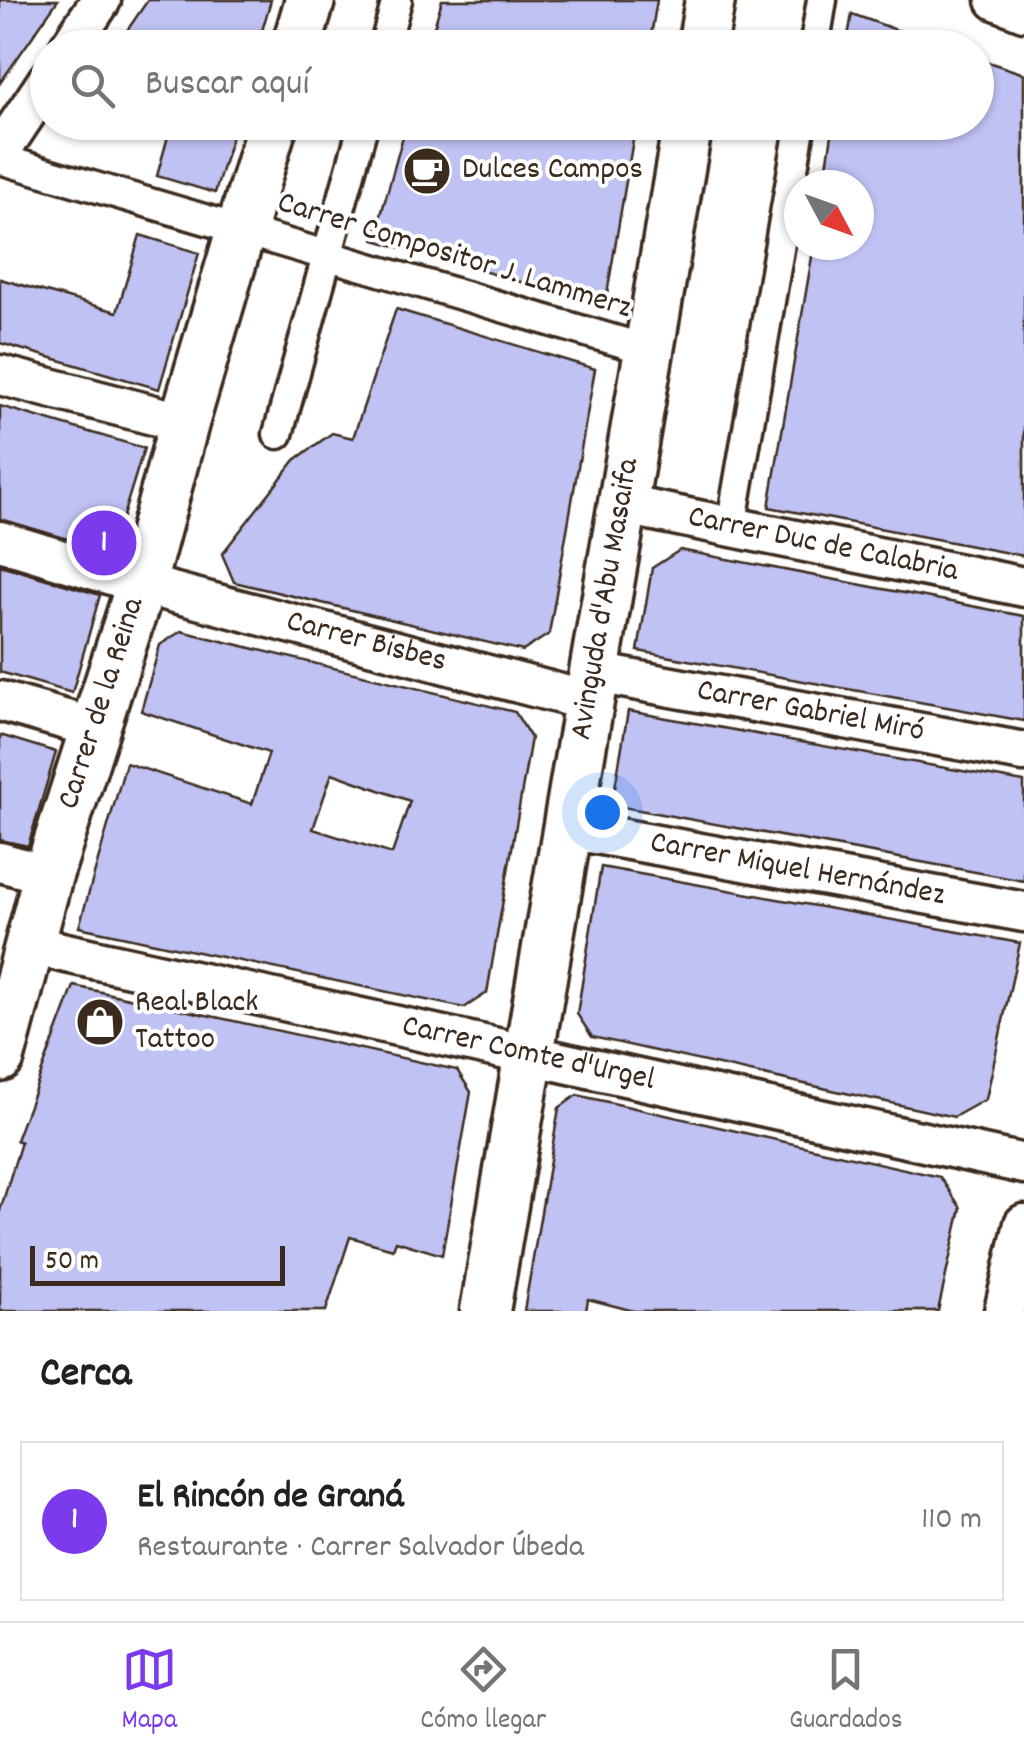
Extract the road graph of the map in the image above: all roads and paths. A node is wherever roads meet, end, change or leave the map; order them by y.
1 (101, 0) edge
2 (310, 0) edge
3 (398, 0) edge
4 (710, 0) edge
5 (822, 0) edge
6 (996, 0) edge
7 (1024, 11) edge
8 (81, 30) edge
9 (301, 30) edge
10 (389, 30) edge
11 (705, 30) edge
12 (817, 30) edge
13 (30, 108) edge
14 (268, 140) edge
15 (359, 140) edge
16 (685, 140) edge
17 (798, 140) edge
18 (0, 155) edge
19 (241, 230) junction
20 (326, 257) junction
21 (648, 350) junction
22 (0, 375) edge
23 (184, 424) junction
24 (278, 434) dead end
25 (625, 505) junction
26 (730, 527) junction
27 (0, 541) edge
28 (141, 584) junction
29 (1024, 587) edge
30 (594, 688) junction
31 (0, 700) edge
32 (94, 728) junction
33 (1024, 752) edge
34 (570, 829) junction
35 (0, 862) edge
36 (48, 875) junction
37 (1024, 912) edge
38 (30, 945) junction
39 (530, 1056) junction
40 (0, 1057) edge
41 (1024, 1164) edge
42 (1024, 1224) edge
43 (484, 1311) edge
44 (1004, 1311) edge

1 - 8 street
2 - 9 street
3 - 10 street
4 - 11 street
5 - 12 street
6 - 7 street
13 - 18 street
14 - 19 street, Carrer de la Reina
15 - 20 street
16 - 21 street, Avinguda d'Abu Masaifa
17 - 26 street
18 - 19 street, Carrer Compositor J. Lammerz
19 - 20 street, Carrer Compositor J. Lammerz
19 - 23 street, Carrer de la Reina
20 - 21 street, Carrer Compositor J. Lammerz
20 - 24 street
21 - 25 street, Avinguda d'Abu Masaifa
22 - 23 street
23 - 28 street, Carrer de la Reina
25 - 26 street, Carrer Duc de Calabria
25 - 30 street, Avinguda d'Abu Masaifa
26 - 29 street, Carrer Duc de Calabria
27 - 28 street, Carrer Bisbes
28 - 30 street, Carrer Bisbes
28 - 32 street, Carrer de la Reina
30 - 33 street, Carrer Gabriel Miró
30 - 34 street, Avinguda d'Abu Masaifa
31 - 32 street
32 - 36 street, Carrer de la Reina
34 - 37 street, Carrer Miquel Hernández
34 - 39 street, Avinguda d'Abu Masaifa
35 - 36 street
36 - 38 street, Carrer de la Reina
38 - 39 street, Carrer Comte d'Urgel
38 - 40 street, Carrer de la Reina
39 - 41 street, Carrer Comte d'Urgel
39 - 43 street, Avinguda d'Abu Masaifa
42 - 44 street

